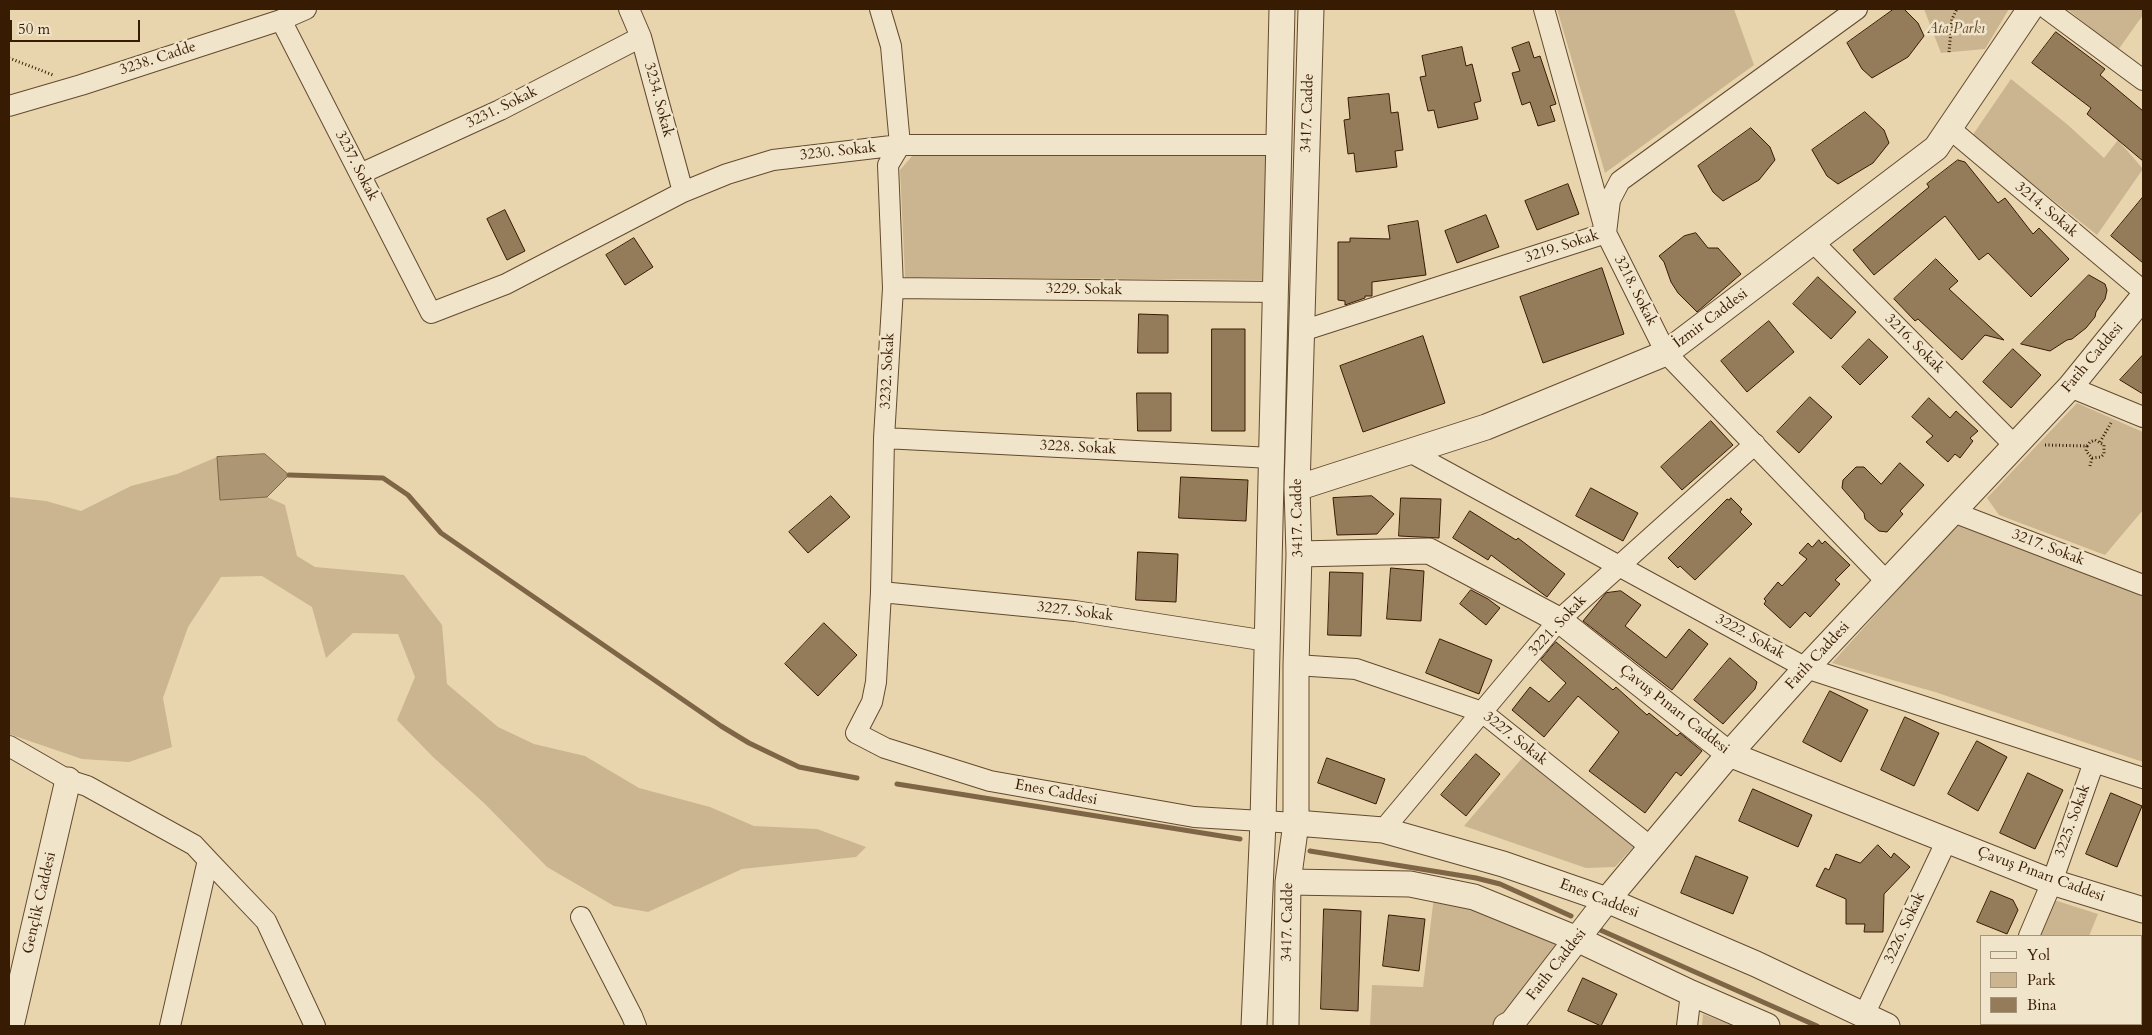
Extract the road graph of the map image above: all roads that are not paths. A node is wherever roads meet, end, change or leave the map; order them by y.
1 (306, 9) edge
2 (629, 9) edge
3 (880, 9) edge
4 (1282, 9) edge
5 (1311, 9) edge
6 (1544, 9) edge
7 (1857, 9) edge
8 (2030, 9) edge
9 (2048, 9) edge
10 (281, 20) junction
11 (641, 37) junction
12 (2143, 80) edge
13 (9, 106) edge
14 (1949, 128) junction
15 (1279, 145) junction
16 (900, 146) junction
17 (360, 174) junction
18 (683, 192) junction
19 (1606, 233) junction
20 (1813, 242) junction
21 (893, 288) junction
22 (2143, 291) edge
23 (1276, 292) junction
24 (2143, 297) edge
25 (431, 313) joint
26 (1302, 331) junction
27 (1666, 353) junction
28 (2070, 387) junction
29 (2143, 417) edge
30 (884, 438) junction
31 (1754, 444) junction
32 (2026, 445) junction
33 (1410, 452) junction
34 (1272, 458) junction
35 (1297, 488) junction
36 (1953, 512) junction
37 (1300, 554) junction
38 (1618, 566) junction
39 (1887, 582) junction
40 (2143, 585) edge
41 (881, 592) junction
42 (1559, 620) junction
43 (1267, 641) junction
44 (1296, 665) junction
45 (1806, 668) junction
46 (1482, 712) junction
47 (856, 734) joint
48 (9, 746) edge
49 (1729, 754) junction
50 (2094, 762) junction
51 (2143, 778) edge
52 (68, 780) junction
53 (1263, 822) junction
54 (1296, 823) junction
55 (1383, 830) junction
56 (1947, 840) junction
57 (1652, 848) junction
58 (208, 860) junction
59 (1261, 881) junction
60 (1288, 882) junction
61 (2052, 882) junction
62 (1608, 900) junction
63 (2143, 910) edge
64 (581, 917) dead end
65 (2029, 935) edge
66 (1577, 939) junction
67 (1691, 993) junction
68 (1864, 1015) junction
69 (1510, 1025) edge
70 (11, 1026) edge
71 (170, 1026) edge
72 (315, 1026) edge
73 (636, 1026) edge
74 (1254, 1026) edge
75 (1286, 1026) edge
76 (1687, 1026) edge
77 (1767, 1026) edge
78 (1887, 1026) edge

1 - 10 street, 3238. Cadde
2 - 11 street, 3234. Sokak
3 - 16 street
4 - 15 street, 3417. Cadde
5 - 26 street, 3417. Cadde
6 - 19 street, 3218. Sokak
7 - 19 street, 3219. Sokak
8 - 14 street, İzmir Caddesi
9 - 12 street
10 - 13 street, 3238. Cadde
10 - 17 street, 3237. Sokak
11 - 17 street, 3231. Sokak
11 - 18 street, 3234. Sokak
14 - 20 street, İzmir Caddesi
14 - 22 street, 3214. Sokak
15 - 16 street, 3230. Sokak
15 - 23 street, 3417. Cadde
16 - 18 street, 3230. Sokak
16 - 21 street, 3232. Sokak
17 - 25 street, 3237. Sokak
18 - 25 street, 3230. Sokak
19 - 26 street, 3219. Sokak
19 - 27 street, 3218. Sokak
20 - 27 street, İzmir Caddesi
20 - 32 street, 3216. Sokak
21 - 23 street, 3229. Sokak
21 - 30 street, 3232. Sokak
23 - 34 street, 3417. Cadde
24 - 28 street, Fatih Caddesi
26 - 35 street, 3417. Cadde
27 - 31 street, 3218. Sokak
27 - 33 street, İzmir Caddesi
28 - 29 street
28 - 32 street, Fatih Caddesi
30 - 34 street, 3228. Sokak
30 - 41 street, 3232. Sokak
31 - 38 street, 3221. Sokak
31 - 39 street, 3218. Sokak
32 - 36 street, Fatih Caddesi
33 - 35 street, İzmir Caddesi
33 - 38 street, 3222. Sokak
34 - 43 street, 3417. Cadde
35 - 37 street, 3417. Cadde
36 - 39 street, Fatih Caddesi
36 - 40 street, 3217. Sokak
37 - 42 street, Çavuş Pınarı Caddesi
37 - 44 street, 3417. Cadde
38 - 42 street, 3221. Sokak
38 - 45 street, 3222. Sokak
39 - 45 street, Fatih Caddesi
41 - 43 street, 3227. Sokak
41 - 47 street, 3232. Sokak
42 - 46 street, 3221. Sokak
42 - 49 street, Çavuş Pınarı Caddesi
43 - 53 street, 3417. Cadde
44 - 46 street, 3227. Sokak
44 - 54 street, 3417. Cadde
45 - 49 street, Fatih Caddesi
45 - 50 street, 3222. Sokak
46 - 55 street, 3221. Sokak
46 - 57 street, 3227. Sokak
47 - 53 street, Enes Caddesi
48 - 52 street
49 - 56 street, Çavuş Pınarı Caddesi
49 - 57 street, Fatih Caddesi
50 - 51 street, 3222. Sokak
50 - 61 street, 3225. Sokak
52 - 58 street
52 - 70 street, Gençlik Caddesi
53 - 54 street, Enes Caddesi
53 - 59 street, 3417. Cadde
54 - 55 street, Enes Caddesi
54 - 60 street, 3417. Cadde
55 - 62 street, Enes Caddesi
56 - 61 street, Çavuş Pınarı Caddesi
56 - 68 street, 3226. Sokak
57 - 62 street, Fatih Caddesi
58 - 71 street
58 - 72 street
59 - 60 street
59 - 74 street, 3417. Cadde
60 - 66 street
60 - 75 street, 3417. Cadde
61 - 63 street, Çavuş Pınarı Caddesi
61 - 65 street, 3225. Sokak
62 - 66 street, Fatih Caddesi
62 - 68 street, Enes Caddesi
64 - 73 street
66 - 67 street
66 - 69 street, Fatih Caddesi
67 - 76 street
67 - 77 street
68 - 78 street, Enes Caddesi

